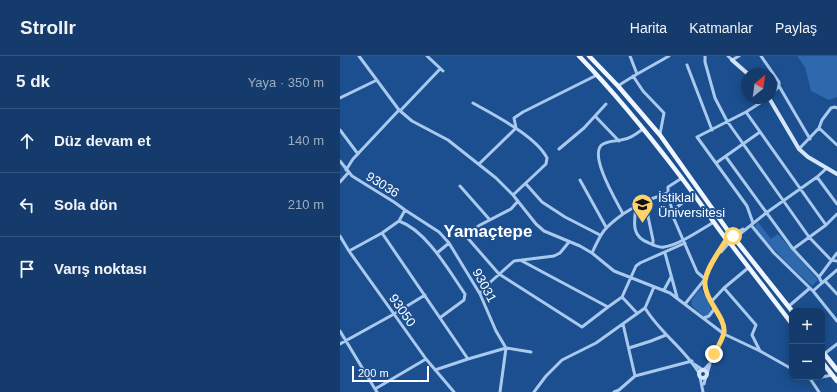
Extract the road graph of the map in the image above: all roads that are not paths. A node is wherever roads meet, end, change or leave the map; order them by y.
1 (359, 56) edge
2 (427, 56) edge
3 (579, 56) edge
4 (589, 56) edge
5 (630, 56) edge
6 (670, 56) edge
7 (705, 56) edge
8 (728, 56) edge
9 (739, 56) edge
10 (761, 56) edge
11 (732, 60) junction
12 (687, 65) dead end
13 (741, 68) edge
14 (638, 74) junction
15 (598, 75) junction
16 (633, 76) junction
17 (377, 80) junction
18 (618, 86) junction
19 (779, 86) junction
20 (777, 88) edge
21 (340, 98) edge
22 (473, 103) dead end
23 (606, 104) dead end
24 (759, 104) edge
25 (773, 104) edge
26 (837, 108) edge
27 (399, 111) junction
28 (746, 112) junction
29 (595, 116) junction
30 (727, 121) junction
31 (516, 128) junction
32 (819, 128) junction
33 (643, 129) junction
34 (340, 130) edge
35 (712, 130) junction
36 (760, 132) junction
37 (660, 135) junction
38 (810, 139) junction
39 (619, 141) junction
40 (744, 145) junction
41 (837, 146) edge
42 (559, 149) dead end
43 (799, 149) junction
44 (358, 154) junction
45 (726, 157) junction
46 (340, 162) edge
47 (716, 163) junction
48 (478, 164) junction
49 (827, 168) junction
50 (347, 172) junction
51 (837, 174) edge
52 (817, 177) junction
53 (682, 178) junction
54 (580, 180) dead end
55 (340, 182) edge
56 (526, 184) junction
57 (460, 186) dead end
58 (800, 189) junction
59 (668, 193) junction
60 (694, 194) junction
61 (513, 195) junction
62 (518, 201) junction
63 (783, 201) junction
64 (645, 202) junction
65 (837, 204) edge
66 (636, 206) junction
67 (405, 210) junction
68 (672, 211) junction
69 (766, 213) junction
70 (623, 214) junction
71 (837, 214) edge
72 (490, 220) junction
73 (399, 221) junction
74 (714, 222) junction
75 (751, 225) junction
76 (826, 225) junction
77 (606, 227) junction
78 (382, 233) junction
79 (600, 235) junction
80 (340, 236) edge
81 (733, 237) junction
82 (809, 237) junction
83 (569, 242) junction
84 (684, 242) junction
85 (728, 242) junction
86 (449, 243) junction
87 (653, 245) junction
88 (793, 249) junction
89 (349, 250) junction
90 (665, 252) junction
91 (437, 253) junction
92 (592, 253) junction
93 (837, 253) edge
94 (831, 260) junction
95 (522, 261) junction
96 (837, 262) edge
97 (748, 268) junction
98 (837, 270) edge
99 (499, 274) junction
100 (671, 277) junction
101 (819, 277) junction
102 (630, 278) junction
103 (706, 279) junction
104 (823, 282) junction
105 (654, 288) junction
106 (724, 288) junction
107 (812, 289) junction
108 (664, 290) junction
109 (480, 294) junction
110 (837, 294) edge
111 (425, 295) junction
112 (622, 297) junction
113 (677, 298) junction
114 (711, 302) junction
115 (686, 304) junction
116 (789, 306) joint
117 (608, 307) junction
118 (645, 308) junction
119 (715, 308) junction
120 (637, 313) junction
121 (394, 314) junction
122 (441, 318) junction
123 (704, 318) junction
124 (789, 320) edge
125 (837, 321) edge
126 (623, 324) junction
127 (340, 331) edge
128 (724, 334) junction
129 (666, 335) junction
130 (346, 340) junction
131 (340, 344) edge
132 (837, 344) edge
133 (506, 348) junction
134 (629, 348) junction
135 (760, 351) junction
136 (825, 351) edge
137 (531, 352) dead end
138 (825, 355) edge
139 (426, 359) junction
140 (468, 359) junction
141 (712, 360) junction
142 (693, 362) junction
143 (825, 366) edge
144 (789, 367) edge
145 (435, 370) junction
146 (837, 370) edge
147 (701, 373) junction
148 (706, 375) junction
149 (832, 375) junction
150 (634, 376) junction
151 (825, 376) edge
152 (811, 380) edge
153 (837, 381) edge
154 (703, 388) junction
155 (376, 390) edge
156 (620, 391) edge
157 (454, 392) edge
158 (500, 392) edge
159 (534, 392) edge
160 (614, 392) edge
161 (703, 392) edge
162 (819, 392) edge

1 - 17 street
2 - 27 street
3 - 15 main road
4 - 18 main road
5 - 14 street
6 - 14 street
7 - 30 street
8 - 11 street
9 - 11 street
10 - 19 street
11 - 13 street
12 - 35 street
14 - 16 street
15 - 31 street
15 - 33 main road
16 - 18 street
16 - 37 street
17 - 21 street
17 - 27 street
18 - 37 main road
19 - 20 street
19 - 38 street
22 - 31 street
23 - 29 street
24 - 28 street
25 - 43 street
26 - 32 street
27 - 44 street
27 - 48 street
28 - 30 street
28 - 36 street
29 - 39 street
29 - 42 street
30 - 35 street
30 - 40 street
31 - 48 street
31 - 56 street
32 - 38 street
32 - 41 street
33 - 39 street
33 - 53 main road
34 - 44 street
35 - 47 street
36 - 40 street
36 - 58 street
37 - 81 main road
38 - 43 street
39 - 70 street
40 - 45 street
40 - 63 street
43 - 49 street
44 - 50 street
45 - 47 street
45 - 69 street
46 - 50 street
47 - 75 street
48 - 61 street
49 - 51 street
49 - 52 street
50 - 55 street
50 - 67 street, 93036
52 - 58 street
52 - 65 street
53 - 59 street
53 - 60 main road
54 - 77 street
56 - 61 street
56 - 79 street
57 - 72 street
58 - 63 street
58 - 76 street
59 - 64 street
59 - 68 street
60 - 68 street
60 - 74 main road
61 - 62 street
62 - 72 street
62 - 83 street
63 - 69 street
63 - 82 street
64 - 66 street
64 - 87 street
66 - 70 street
66 - 87 street
67 - 73 street, 93036
67 - 86 street, 93031
68 - 84 street
69 - 75 street
69 - 88 street
70 - 77 street
71 - 76 street
72 - 99 street
73 - 78 street
73 - 91 street
74 - 84 street
74 - 85 main road
75 - 81 street
75 - 107 street
76 - 82 street
77 - 79 street
78 - 89 street
78 - 111 street
79 - 92 street
80 - 89 street, 93050
81 - 85 main road
81 - 85 main road
81 - 116 main road
82 - 88 street
82 - 94 street
83 - 92 street
83 - 95 street
84 - 87 street
84 - 90 street
84 - 103 street
85 - 97 main road
85 - 103 street
86 - 91 street
86 - 109 street, 93031
88 - 101 street
89 - 121 street, 93050
90 - 100 street
90 - 102 street
91 - 122 street
92 - 102 street
93 - 94 street
94 - 96 street
94 - 101 street
95 - 99 street
95 - 117 street
97 - 106 street
97 - 124 main road
98 - 104 street
99 - 109 street
99 - 117 street
100 - 108 street
100 - 113 street
101 - 104 street
102 - 105 street
102 - 112 street
103 - 114 street
103 - 115 street
104 - 107 street
104 - 110 street
105 - 108 street
105 - 118 street
106 - 114 street
106 - 135 street
107 - 116 street
107 - 125 street
108 - 113 street
109 - 133 street, 93031
111 - 121 street
111 - 122 street
112 - 117 street
112 - 120 street
113 - 115 street
114 - 119 street
115 - 123 street
118 - 120 street
118 - 129 street
119 - 123 street
119 - 128 street
120 - 126 street
121 - 130 street
121 - 139 street, 93050
122 - 140 street
123 - 128 street
126 - 134 street
126 - 159 street
127 - 130 street
128 - 135 street
128 - 141 street
129 - 134 street
129 - 142 street
130 - 131 street
130 - 155 street
132 - 136 street
133 - 137 street
133 - 140 street
133 - 158 street
134 - 150 street
135 - 144 street
138 - 146 main road
139 - 145 street, 93050
139 - 155 street
140 - 145 street
141 - 147 street
141 - 148 street
142 - 147 street
142 - 150 street
143 - 149 main road
145 - 157 street, 93050
147 - 148 street
147 - 148 street
147 - 154 street
148 - 154 street
149 - 151 street
149 - 153 main road
150 - 156 street
152 - 162 street
154 - 161 street
156 - 160 street

